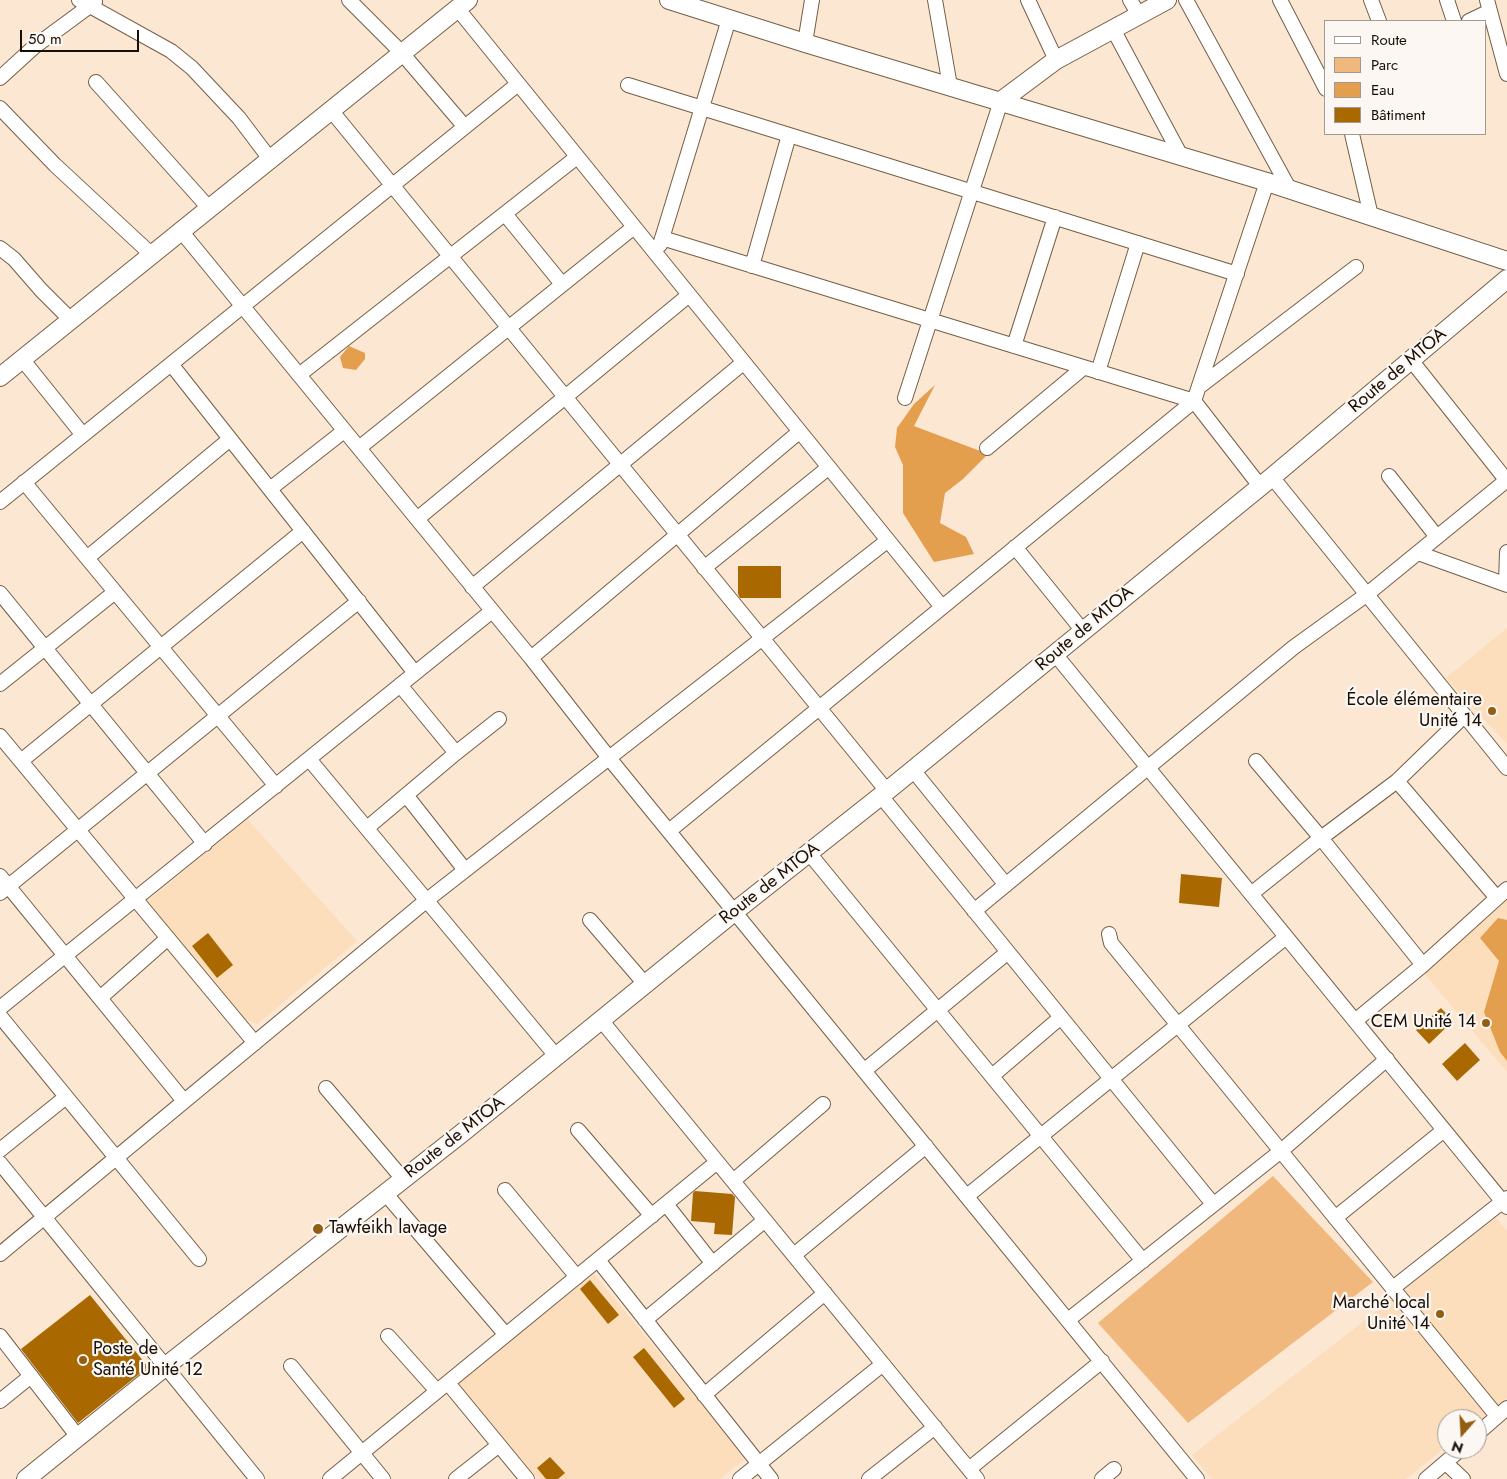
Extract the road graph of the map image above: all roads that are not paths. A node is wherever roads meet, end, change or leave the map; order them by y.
1 (350, 0) edge
2 (669, 0) edge
3 (812, 0) edge
4 (935, 0) edge
5 (1028, 0) edge
6 (1167, 0) edge
7 (1186, 0) edge
8 (1280, 0) edge
9 (1371, 0) edge
10 (1447, 0) edge
11 (89, 2) edge
12 (462, 4) edge
13 (1489, 6) edge
14 (1135, 7) edge
15 (729, 19) junction
16 (1379, 20) edge
17 (1454, 20) edge
18 (1470, 20) edge
19 (1112, 29) junction
20 (805, 43) junction
21 (401, 52) junction
22 (1056, 60) junction
23 (1507, 74) edge
24 (0, 78) edge
25 (96, 82) dead end
26 (518, 84) junction
27 (1324, 84) edge
28 (628, 85) dead end
29 (950, 86) junction
30 (1001, 101) junction
31 (0, 108) edge
32 (702, 108) junction
33 (330, 109) junction
34 (465, 127) junction
35 (789, 135) junction
36 (1352, 135) edge
37 (1181, 156) junction
38 (577, 157) junction
39 (270, 159) junction
40 (1267, 182) junction
41 (392, 185) junction
42 (1290, 190) junction
43 (972, 191) junction
44 (209, 208) junction
45 (505, 214) junction
46 (1371, 216) junction
47 (1055, 217) junction
48 (634, 227) junction
49 (181, 231) junction
50 (662, 238) junction
51 (1138, 243) junction
52 (0, 248) edge
53 (151, 254) junction
54 (657, 255) junction
55 (450, 256) junction
56 (1507, 260) edge
57 (752, 266) junction
58 (1356, 267) dead end
59 (1237, 274) junction
60 (1507, 279) edge
61 (562, 284) junction
62 (689, 295) junction
63 (243, 306) junction
64 (71, 320) junction
65 (930, 320) junction
66 (508, 327) junction
67 (1014, 346) junction
68 (22, 359) junction
69 (1411, 360) junction
70 (744, 363) junction
71 (171, 364) junction
72 (1084, 368) junction
73 (1098, 372) junction
74 (299, 376) junction
75 (0, 377) edge
76 (1199, 387) junction
77 (565, 397) junction
78 (905, 398) dead end
79 (1194, 402) junction
80 (344, 431) junction
81 (799, 432) junction
82 (83, 435) junction
83 (230, 439) junction
84 (358, 448) junction
85 (987, 448) dead end
86 (620, 464) junction
87 (828, 468) junction
88 (1389, 476) dead end
89 (1507, 481) edge
90 (24, 482) junction
91 (1266, 482) junction
92 (270, 489) junction
93 (0, 502) edge
94 (417, 519) junction
95 (303, 531) junction
96 (677, 534) junction
97 (1437, 538) junction
98 (887, 540) junction
99 (1015, 548) junction
100 (1507, 552) edge
101 (1418, 553) junction
102 (87, 558) junction
103 (704, 568) junction
104 (1506, 584) edge
105 (472, 587) junction
106 (115, 592) junction
107 (0, 593) edge
108 (1366, 595) junction
109 (359, 601) junction
110 (942, 608) junction
111 (492, 611) junction
112 (1083, 631) junction
113 (762, 638) junction
114 (161, 647) junction
115 (45, 648) junction
116 (1055, 654) junction
117 (531, 658) junction
118 (415, 673) junction
119 (0, 684) edge
120 (400, 685) junction
121 (91, 704) junction
122 (819, 708) junction
123 (218, 715) junction
124 (1464, 716) junction
125 (499, 719) dead end
126 (0, 736) edge
127 (456, 753) junction
128 (609, 758) junction
129 (309, 759) junction
130 (21, 761) junction
131 (1256, 761) dead end
132 (1148, 768) junction
133 (1507, 768) edge
134 (913, 770) junction
135 (147, 773) junction
136 (1397, 781) junction
137 (276, 786) junction
138 (884, 794) junction
139 (406, 796) junction
140 (367, 828) junction
141 (78, 830) junction
142 (669, 830) junction
143 (1321, 838) junction
144 (205, 844) junction
145 (809, 853) junction
146 (465, 870) junction
147 (3, 885) edge
148 (1006, 885) junction
149 (1251, 894) junction
150 (1502, 894) edge
151 (136, 900) junction
152 (427, 900) junction
153 (974, 911) junction
154 (734, 912) junction
155 (590, 920) dead end
156 (1109, 934) dead end
157 (1286, 937) junction
158 (168, 938) junction
159 (1008, 952) junction
160 (65, 956) junction
161 (1423, 965) junction
162 (645, 984) junction
163 (100, 998) junction
164 (0, 1008) edge
165 (938, 1010) junction
166 (0, 1016) edge
167 (1061, 1017) junction
168 (601, 1020) junction
169 (1355, 1021) junction
170 (1178, 1025) junction
171 (255, 1043) junction
172 (556, 1056) junction
173 (1387, 1059) junction
174 (865, 1070) junction
175 (992, 1076) junction
176 (1111, 1079) junction
177 (326, 1088) dead end
178 (66, 1097) junction
179 (184, 1101) junction
180 (823, 1104) dead end
181 (578, 1130) dead end
182 (1444, 1130) junction
183 (1041, 1136) junction
184 (926, 1146) junction
185 (0, 1150) edge
186 (1281, 1150) junction
187 (116, 1158) junction
188 (718, 1162) junction
189 (0, 1163) edge
190 (403, 1179) junction
191 (733, 1181) junction
192 (505, 1190) dead end
193 (385, 1193) junction
194 (967, 1196) junction
195 (1506, 1202) edge
196 (666, 1204) junction
197 (1213, 1204) junction
198 (652, 1216) junction
199 (44, 1217) junction
200 (1335, 1218) junction
201 (765, 1220) junction
202 (1, 1251) edge
203 (794, 1255) junction
204 (199, 1259) dead end
205 (598, 1260) junction
206 (1143, 1260) junction
207 (712, 1264) junction
208 (576, 1277) junction
209 (1393, 1288) junction
210 (825, 1293) junction
211 (645, 1320) junction
212 (1068, 1320) junction
213 (506, 1334) junction
214 (0, 1336) edge
215 (388, 1336) dead end
216 (1102, 1361) junction
217 (883, 1364) junction
218 (166, 1366) junction
219 (291, 1366) dead end
220 (31, 1376) junction
221 (443, 1387) junction
222 (704, 1394) junction
223 (0, 1401) edge
224 (1502, 1412) edge
225 (1487, 1425) edge
226 (935, 1427) junction
227 (78, 1437) junction
228 (499, 1445) junction
229 (362, 1453) junction
230 (1450, 1459) edge
231 (1446, 1463) junction
232 (759, 1464) junction
233 (1114, 1469) dead end
234 (973, 1474) edge
235 (26, 1479) edge
236 (257, 1479) edge
237 (330, 1479) edge
238 (383, 1479) edge
239 (456, 1479) edge
240 (527, 1479) edge
241 (740, 1479) edge
242 (771, 1479) edge
243 (869, 1479) edge
244 (1102, 1479) edge
245 (1197, 1479) edge
246 (1426, 1479) edge
247 (1463, 1479) edge

1 - 21 street
2 - 15 street
3 - 20 street
4 - 29 street
5 - 22 street
6 - 14 street
7 - 42 street
8 - 27 street
9 - 16 street
10 - 17 street
11 - 24 street
11 - 39 street
12 - 21 street
12 - 26 street
13 - 18 street
13 - 23 street
14 - 19 street
15 - 20 street
15 - 32 street
19 - 22 street
19 - 37 street
20 - 29 street
21 - 33 street
21 - 34 street
22 - 30 street
25 - 44 street
26 - 34 street
26 - 38 street
28 - 32 street
29 - 30 street
30 - 37 street
30 - 43 street
31 - 53 street
32 - 35 street
32 - 50 street
33 - 39 street
33 - 41 street
34 - 41 street
35 - 43 street
35 - 57 street
36 - 46 street
37 - 40 street
38 - 45 street
38 - 48 street
39 - 44 street
40 - 42 street
40 - 59 street
41 - 55 street
41 - 63 street
42 - 46 street
43 - 47 street
43 - 65 street
44 - 49 street
45 - 55 street
45 - 61 street
46 - 56 street
47 - 51 street
47 - 67 street
48 - 54 street
48 - 61 street
49 - 53 street
49 - 63 street
50 - 54 street
50 - 57 street
51 - 59 street
51 - 73 street
52 - 64 street
53 - 64 street
54 - 62 street
55 - 66 street
55 - 74 street
57 - 65 street
58 - 76 street
59 - 76 street
60 - 69 street, Route de MTOA
61 - 66 street
62 - 70 street
62 - 77 street
63 - 71 street
63 - 74 street
64 - 68 street
65 - 67 street
65 - 78 street
66 - 77 street
66 - 84 street
67 - 72 street
68 - 75 street
68 - 82 street
69 - 89 street
69 - 91 street, Route de MTOA
70 - 81 street
70 - 86 street
71 - 82 street
71 - 83 street
72 - 73 street
72 - 85 street
73 - 79 street
74 - 80 street
76 - 79 street
77 - 86 street
77 - 94 street
79 - 91 street
79 - 99 street
80 - 84 street
80 - 92 street
81 - 87 street
81 - 96 street
82 - 90 street
83 - 92 street
83 - 102 street
84 - 94 street
86 - 96 street
86 - 105 street
87 - 98 street
87 - 103 street
88 - 97 street
89 - 97 street
90 - 93 street
90 - 102 street
91 - 108 street
91 - 112 street, Route de MTOA
92 - 95 street
94 - 105 street
95 - 109 street
95 - 114 street
96 - 103 street
96 - 117 street
97 - 101 street
98 - 110 street
98 - 113 street
99 - 110 street
99 - 112 street
100 - 104 street
101 - 104 street
101 - 108 street
102 - 106 street
103 - 113 street
105 - 111 street
106 - 114 street
106 - 115 street
107 - 115 street
108 - 124 street
108 - 132 street
109 - 118 street
109 - 123 street
110 - 122 street
111 - 117 street
111 - 118 street
112 - 116 street, Route de MTOA
113 - 122 street
113 - 128 street
114 - 121 street
114 - 123 street
115 - 119 street
115 - 121 street
116 - 132 street
116 - 134 street, Route de MTOA
117 - 128 street
118 - 120 street
120 - 127 street
120 - 129 street
121 - 130 street
121 - 135 street
122 - 138 street
122 - 142 street
123 - 135 street
123 - 137 street
124 - 133 street
124 - 136 street
125 - 127 street
126 - 130 street
127 - 139 street
128 - 142 street
128 - 146 street
129 - 137 street
129 - 140 street
130 - 141 street
131 - 143 street
132 - 148 street
132 - 149 street
134 - 138 street, Route de MTOA
134 - 148 street
135 - 141 street
135 - 144 street
136 - 143 street
136 - 150 street
137 - 144 street
138 - 145 street, Route de MTOA
138 - 153 street
139 - 140 street
139 - 146 street
140 - 152 street
141 - 147 street
141 - 151 street
142 - 154 street
143 - 149 street
143 - 161 street
144 - 151 street
145 - 154 street, Route de MTOA
145 - 165 street
146 - 152 street
147 - 160 street
148 - 153 street
149 - 157 street
150 - 161 street
151 - 158 street
151 - 160 street
152 - 171 street
152 - 172 street
153 - 159 street
154 - 162 street, Route de MTOA
154 - 174 street
155 - 162 street
156 - 170 street
157 - 169 street
157 - 170 street
158 - 163 street
158 - 171 street
159 - 165 street
159 - 167 street
160 - 163 street
160 - 164 street
161 - 169 street
162 - 168 street, Route de MTOA
163 - 179 street
165 - 174 street
165 - 175 street
166 - 178 street
167 - 175 street
167 - 176 street
168 - 172 street, Route de MTOA
168 - 188 street
169 - 173 street
170 - 176 street
170 - 186 street
171 - 179 street
172 - 190 street, Route de MTOA
173 - 182 street
173 - 186 street
174 - 184 street
175 - 183 street
176 - 183 street
176 - 197 street
177 - 190 street
178 - 185 street
178 - 187 street
179 - 187 street
180 - 191 street
181 - 198 street
182 - 195 street
182 - 200 street
183 - 194 street
183 - 206 street
184 - 194 street
184 - 203 street
186 - 197 street
186 - 200 street
187 - 199 street
187 - 204 street
188 - 191 street
188 - 196 street
189 - 199 street
190 - 193 street, Route de MTOA
191 - 201 street
192 - 208 street
193 - 213 street
193 - 218 street, Route de MTOA
194 - 212 street
195 - 209 street
196 - 198 street
196 - 207 street
197 - 206 street
198 - 205 street
199 - 202 street
199 - 218 street
200 - 209 street
201 - 203 street
201 - 207 street
203 - 210 street
205 - 208 street
205 - 211 street
206 - 212 street
207 - 211 street
208 - 213 street
209 - 224 street
210 - 217 street
210 - 222 street
211 - 222 street
212 - 216 street
213 - 221 street
214 - 220 street
215 - 221 street
216 - 234 street
216 - 245 street
217 - 226 street
217 - 232 street
218 - 227 street, Route de MTOA
218 - 236 street
219 - 229 street
220 - 223 street
220 - 227 street
221 - 228 street
221 - 229 street
222 - 232 street
224 - 225 street
226 - 234 street
226 - 243 street
227 - 235 street, Route de MTOA
228 - 239 street
228 - 240 street
229 - 237 street
229 - 238 street
230 - 231 street
231 - 246 street
231 - 247 street
232 - 241 street
232 - 242 street
233 - 244 street

